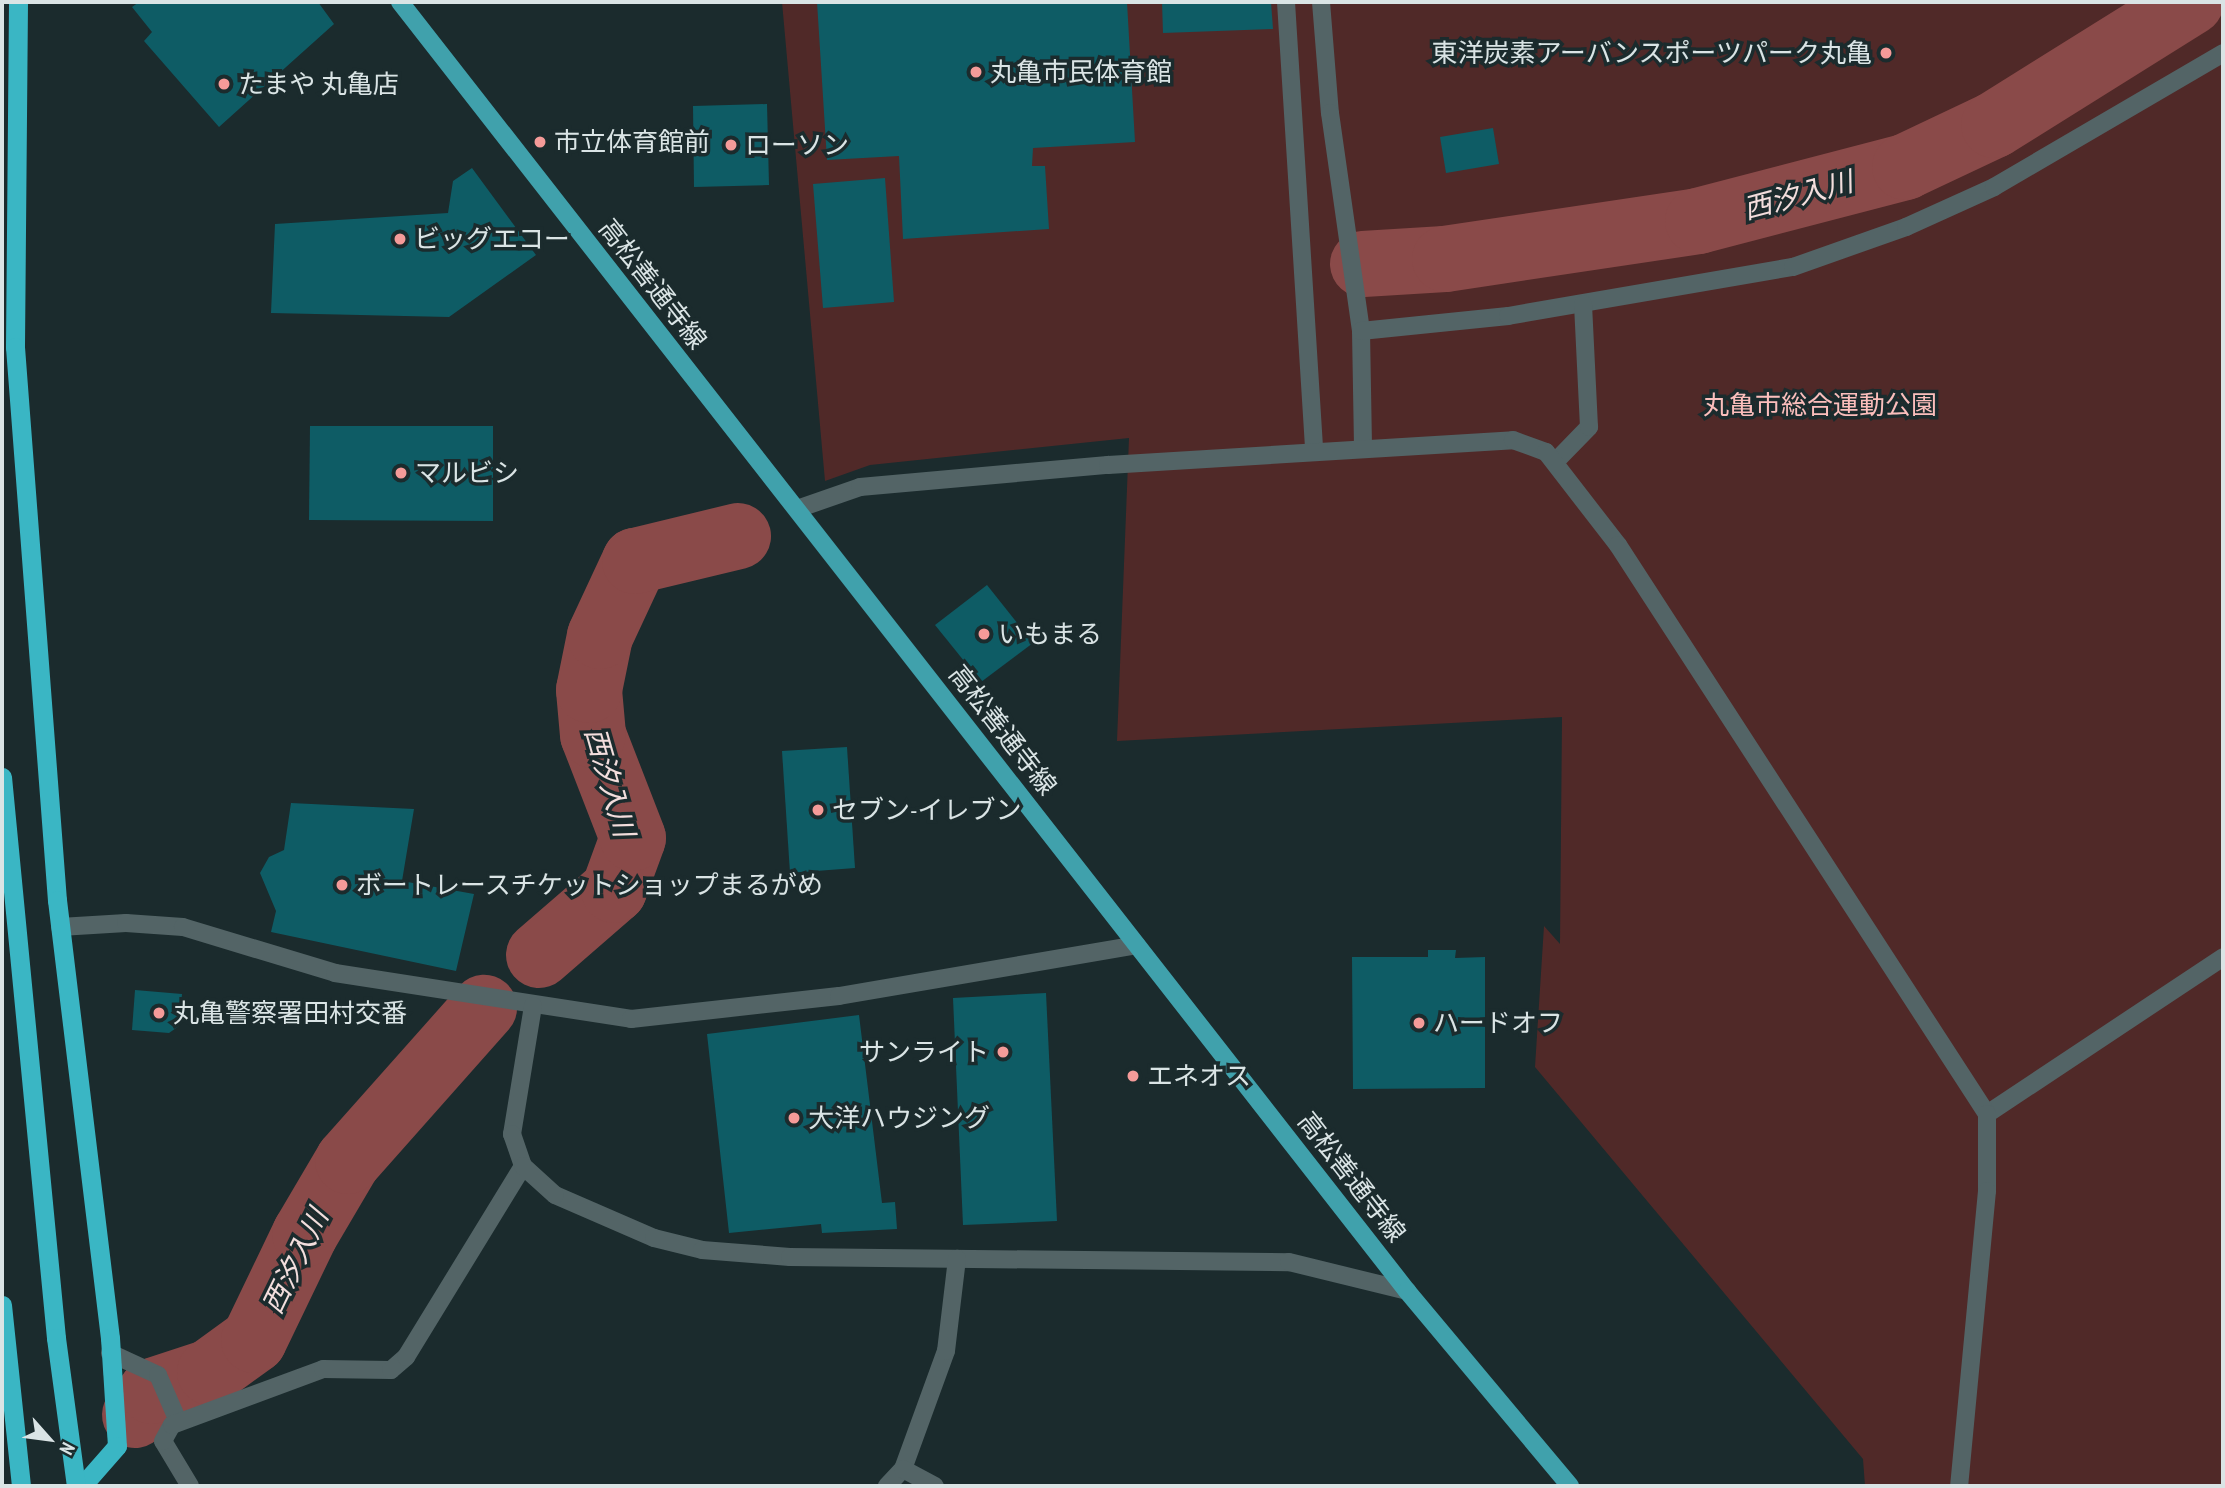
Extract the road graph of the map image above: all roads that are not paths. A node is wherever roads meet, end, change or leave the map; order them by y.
1 (18, 2) edge
2 (400, 2) edge
3 (1286, 2) edge
4 (1321, 2) edge
5 (2223, 53) edge
6 (1583, 304) junction
7 (1361, 331) junction
8 (1363, 446) junction
9 (1314, 450) junction
10 (1555, 462) junction
11 (797, 509) junction
12 (2, 777) edge
13 (60, 927) junction
14 (1137, 945) junction
15 (2223, 957) edge
16 (533, 1006) junction
17 (1987, 1114) junction
18 (523, 1166) junction
19 (957, 1259) junction
20 (1407, 1290) junction
21 (2, 1305) edge
22 (110, 1353) junction
23 (178, 1420) junction
24 (903, 1469) junction
25 (21, 1486) edge
26 (76, 1486) edge
27 (82, 1486) edge
28 (190, 1486) edge
29 (887, 1486) edge
30 (935, 1486) edge
31 (1570, 1486) edge
32 (1959, 1486) edge

1 - 13 highway
2 - 11 main road, 高松善通寺線
3 - 9 street
4 - 7 street
5 - 6 street
6 - 7 street
6 - 10 street
7 - 8 street
8 - 9 street
8 - 10 street
9 - 11 street
10 - 17 street
11 - 14 main road, 高松善通寺線
12 - 26 highway
13 - 16 street
13 - 22 highway
14 - 16 street
14 - 20 main road, 高松善通寺線
15 - 17 street
16 - 18 street
17 - 32 street
18 - 19 street
18 - 23 street
19 - 20 street
19 - 24 street
20 - 31 main road, 高松善通寺線
21 - 25 highway
22 - 23 street
22 - 27 highway
23 - 28 street
24 - 29 street
24 - 30 street

